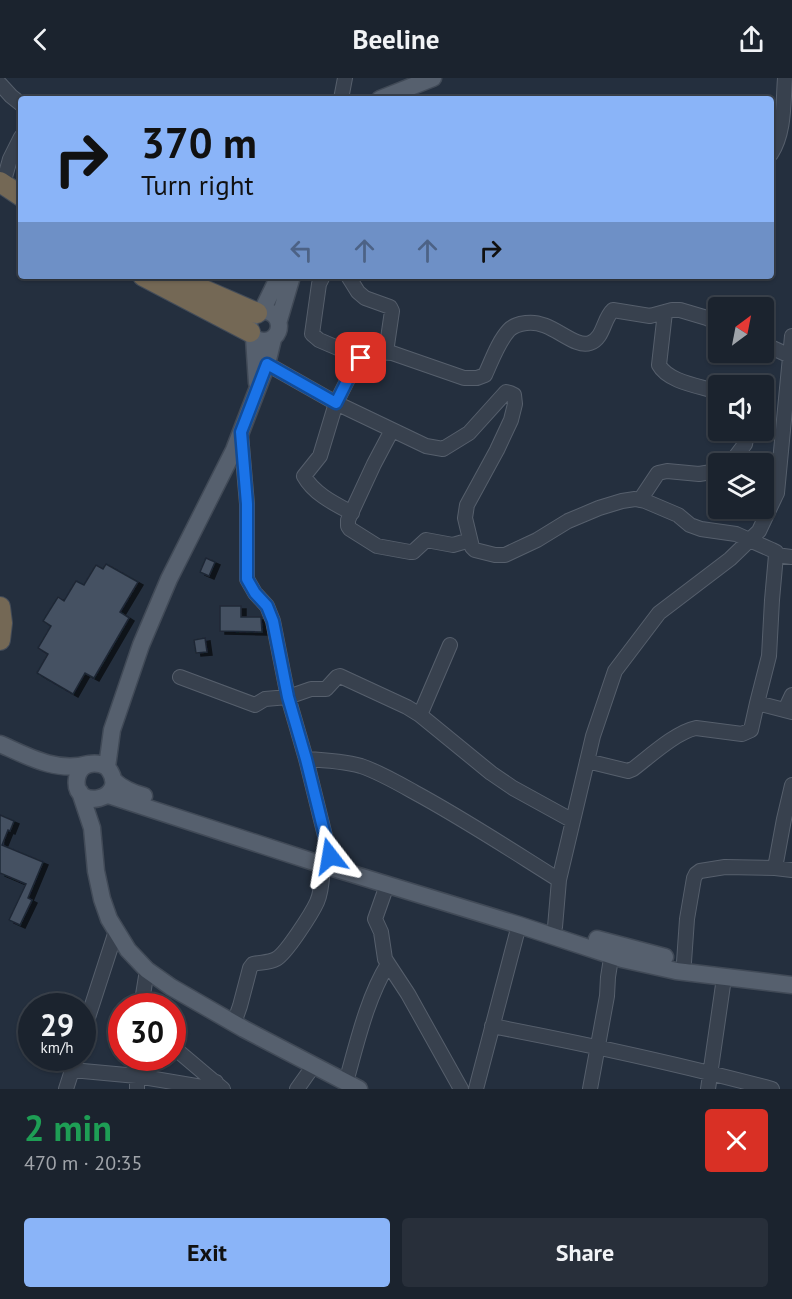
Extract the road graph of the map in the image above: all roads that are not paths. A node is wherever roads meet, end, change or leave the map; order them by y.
1 (345, 78) edge
2 (433, 78) edge
3 (784, 78) edge
4 (0, 84) edge
5 (342, 96) edge
6 (388, 96) edge
7 (18, 102) edge
8 (18, 143) edge
9 (774, 149) edge
10 (1, 187) edge
11 (18, 195) edge
12 (18, 204) edge
13 (149, 279) edge
14 (179, 279) edge
15 (277, 279) edge
16 (291, 279) edge
17 (322, 279) edge
18 (350, 279) edge
19 (259, 312) junction
20 (665, 312) junction
21 (708, 319) edge
22 (279, 321) junction
23 (252, 335) junction
24 (792, 336) edge
25 (273, 339) junction
26 (386, 352) junction
27 (774, 352) edge
28 (361, 358) junction
29 (267, 364) junction
30 (790, 364) edge
31 (257, 387) junction
32 (708, 389) edge
33 (336, 403) junction
34 (392, 430) junction
35 (241, 432) junction
36 (708, 473) edge
37 (774, 494) edge
38 (640, 500) junction
39 (352, 513) junction
40 (762, 519) edge
41 (470, 540) junction
42 (749, 540) junction
43 (776, 555) junction
44 (792, 557) edge
45 (0, 607) edge
46 (0, 640) edge
47 (450, 645) dead end
48 (180, 677) dead end
49 (792, 695) edge
50 (288, 697) junction
51 (757, 703) junction
52 (789, 711) edge
53 (420, 715) junction
54 (112, 730) junction
55 (0, 744) edge
56 (0, 757) edge
57 (306, 759) junction
58 (587, 761) junction
59 (89, 764) junction
60 (792, 784) edge
61 (108, 785) junction
62 (79, 789) junction
63 (573, 821) junction
64 (92, 828) junction
65 (327, 860) junction
66 (775, 868) junction
67 (792, 870) edge
68 (560, 880) junction
69 (387, 885) junction
70 (519, 925) junction
71 (555, 927) junction
72 (116, 931) junction
73 (618, 951) junction
74 (684, 962) junction
75 (388, 964) junction
76 (147, 970) junction
77 (792, 974) edge
78 (724, 978) junction
79 (792, 985) edge
80 (96, 993) edge
81 (144, 993) edge
82 (234, 1023) junction
83 (492, 1026) junction
84 (598, 1046) junction
85 (186, 1058) edge
86 (314, 1065) junction
87 (96, 1070) edge
88 (72, 1071) edge
89 (710, 1072) junction
90 (137, 1082) edge
91 (353, 1085) edge
92 (219, 1086) edge
93 (66, 1089) edge
94 (297, 1089) edge
95 (461, 1089) edge
96 (476, 1089) edge
97 (590, 1089) edge
98 (708, 1089) edge
99 (772, 1089) edge

1 - 5 street
2 - 6 main road
3 - 9 street
4 - 7 street
8 - 10 street
10 - 11 highway
10 - 12 highway
13 - 23 highway
14 - 19 highway
15 - 19 main road
16 - 22 main road
17 - 28 street
18 - 26 street
19 - 22 main road
19 - 23 main road
20 - 21 street
20 - 26 street
20 - 32 street
22 - 25 main road
23 - 25 main road
23 - 31 main road
24 - 30 street
25 - 29 main road
26 - 28 street
27 - 30 street
28 - 33 street
29 - 31 main road
29 - 33 street
30 - 37 street
31 - 35 main road
33 - 34 street
33 - 39 street
34 - 39 street
34 - 41 street
35 - 50 street
35 - 54 main road
36 - 38 street
38 - 41 street
38 - 42 street
39 - 41 street
40 - 42 street
42 - 43 street
42 - 58 street
43 - 44 street
43 - 51 street
45 - 46 highway
47 - 53 street
48 - 50 street
49 - 52 street
50 - 53 street
50 - 57 street
51 - 52 street
51 - 58 street
53 - 63 street
54 - 59 main road
54 - 61 main road
55 - 59 main road
56 - 62 main road
57 - 65 street
57 - 68 street
58 - 63 street
59 - 61 main road
59 - 62 main road
60 - 66 street
61 - 62 main road
61 - 64 main road
61 - 65 main road
62 - 64 main road
63 - 68 street
64 - 72 main road
65 - 69 main road
65 - 71 main road
65 - 82 street
66 - 67 street
66 - 74 street
68 - 71 street
69 - 70 main road
69 - 75 street
70 - 73 main road
70 - 83 street
71 - 73 main road
72 - 76 main road
72 - 80 street
73 - 74 main road
73 - 78 main road
73 - 84 street
74 - 77 main road
75 - 91 street
75 - 95 street
76 - 81 street
76 - 82 main road
78 - 79 main road
78 - 89 street
82 - 86 main road
83 - 84 street
83 - 96 street
84 - 89 street
84 - 97 street
85 - 92 street
86 - 91 main road
86 - 94 street
87 - 90 street
88 - 93 street
89 - 98 street
89 - 99 street
90 - 92 street

